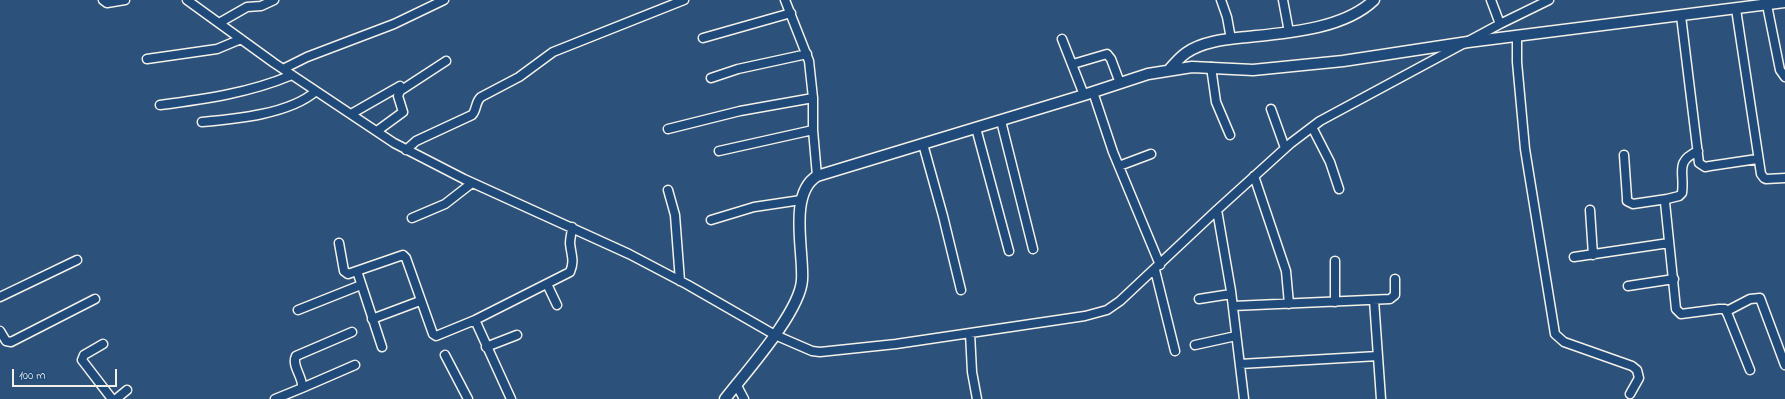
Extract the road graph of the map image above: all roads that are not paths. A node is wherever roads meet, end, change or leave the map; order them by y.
1 (103, 0) edge
2 (125, 0) edge
3 (186, 0) edge
4 (274, 0) edge
5 (444, 0) edge
6 (684, 0) edge
7 (785, 0) edge
8 (1221, 0) edge
9 (1283, 0) edge
10 (1374, 0) edge
11 (1491, 0) edge
12 (1549, 0) edge
13 (1785, 2) edge
14 (1767, 5) junction
15 (1736, 9) junction
16 (791, 13) junction
17 (1681, 16) junction
18 (219, 23) junction
19 (1500, 24) junction
20 (1289, 32) junction
21 (1517, 36) junction
22 (703, 38) dead end
23 (241, 39) junction
24 (1062, 39) dead end
25 (1231, 39) junction
26 (1468, 42) junction
27 (807, 54) junction
28 (147, 60) dead end
29 (446, 61) dead end
30 (1073, 64) junction
31 (1211, 67) junction
32 (283, 69) junction
33 (1169, 70) junction
34 (292, 75) junction
35 (1785, 77) edge
36 (711, 78) dead end
37 (1120, 83) junction
38 (400, 86) dead end
39 (316, 91) junction
40 (1089, 94) junction
41 (813, 98) junction
42 (160, 105) dead end
43 (1271, 109) dead end
44 (351, 114) junction
45 (1000, 121) junction
46 (202, 122) dead end
47 (1312, 127) junction
48 (976, 128) junction
49 (668, 129) dead end
50 (813, 130) junction
51 (377, 131) junction
52 (1230, 135) dead end
53 (923, 144) junction
54 (1285, 148) junction
55 (406, 150) junction
56 (719, 151) dead end
57 (1698, 151) junction
58 (1151, 154) dead end
59 (1624, 155) dead end
60 (1757, 159) junction
61 (1119, 166) junction
62 (817, 176) junction
63 (1254, 176) junction
64 (1785, 178) edge
65 (472, 183) junction
66 (1339, 189) dead end
67 (668, 190) dead end
68 (1667, 199) junction
69 (801, 200) junction
70 (1217, 210) junction
71 (1590, 210) dead end
72 (412, 218) dead end
73 (711, 220) dead end
74 (572, 227) junction
75 (339, 243) dead end
76 (1669, 243) junction
77 (1033, 249) dead end
78 (1009, 252) dead end
79 (1593, 255) junction
80 (1574, 258) dead end
81 (77, 260) dead end
82 (1335, 261) dead end
83 (1157, 268) junction
84 (357, 271) junction
85 (1395, 279) dead end
86 (1674, 279) junction
87 (680, 281) junction
88 (547, 284) junction
89 (360, 285) junction
90 (1628, 286) dead end
91 (961, 290) dead end
92 (1231, 294) junction
93 (0, 297) edge
94 (95, 299) dead end
95 (1199, 299) dead end
96 (1374, 300) junction
97 (420, 301) junction
98 (1335, 302) junction
99 (1289, 304) junction
100 (557, 305) dead end
101 (1233, 306) junction
102 (298, 310) dead end
103 (1727, 311) junction
104 (372, 319) junction
105 (475, 320) junction
106 (0, 331) edge
107 (352, 332) dead end
108 (970, 333) junction
109 (517, 335) dead end
110 (775, 335) junction
111 (1236, 336) junction
112 (103, 344) dead end
113 (1195, 345) dead end
114 (382, 347) dead end
115 (486, 347) junction
116 (1175, 352) dead end
117 (445, 355) dead end
118 (1378, 356) junction
119 (1240, 364) junction
120 (355, 365) dead end
121 (1785, 365) edge
122 (1750, 370) dead end
123 (736, 384) junction
124 (302, 388) junction
125 (127, 390) dead end
126 (1630, 394) dead end
127 (112, 399) edge
128 (116, 399) edge
129 (275, 399) edge
130 (468, 399) edge
131 (511, 399) edge
132 (725, 399) edge
133 (744, 399) edge
134 (977, 399) edge
135 (1244, 399) edge
136 (1381, 399) edge

1 - 2 street
3 - 18 street
4 - 18 street
5 - 32 street
6 - 55 street
7 - 16 street
8 - 25 street
9 - 20 street
10 - 20 street
11 - 19 street
12 - 19 street
13 - 14 street
14 - 15 street
14 - 35 street
15 - 17 street
15 - 60 street
16 - 22 street
16 - 27 street
17 - 21 street
17 - 57 street
18 - 23 street
19 - 26 street
20 - 25 street
21 - 26 street
21 - 126 street
23 - 28 street
23 - 32 street
24 - 30 street
25 - 33 street
26 - 31 street
26 - 47 street
27 - 36 street
27 - 41 street
29 - 51 street
30 - 37 street
30 - 40 street
31 - 33 street
31 - 52 street
32 - 34 street
33 - 37 street
34 - 39 street
34 - 42 street
37 - 40 street
38 - 44 street
39 - 44 street
39 - 46 street
40 - 45 street
40 - 61 street
41 - 49 street
41 - 50 street
43 - 54 street
44 - 51 street
45 - 48 street
45 - 77 street
47 - 54 street
47 - 66 street
48 - 53 street
48 - 78 street
50 - 56 street
50 - 62 street
51 - 55 street
53 - 62 street
53 - 91 street
54 - 63 street
55 - 65 street
57 - 60 street
57 - 68 street
58 - 61 street
59 - 68 street
60 - 64 street
61 - 83 street
62 - 69 street
63 - 70 street
63 - 99 street
65 - 72 street
65 - 74 street
67 - 87 street
68 - 76 street
69 - 73 street
69 - 110 street
70 - 83 street
70 - 92 street
71 - 79 street
74 - 87 street
74 - 88 street
75 - 84 street
76 - 79 street
76 - 86 street
79 - 80 street
81 - 93 street
82 - 98 street
83 - 108 street
83 - 116 street
84 - 89 street
84 - 97 street
85 - 96 street
86 - 90 street
86 - 103 street
87 - 110 street
88 - 100 street
88 - 105 street
89 - 102 street
89 - 104 street
92 - 95 street
92 - 101 street
94 - 106 street
96 - 98 street
96 - 118 street
97 - 104 street
97 - 105 street
98 - 99 street
99 - 101 street
101 - 111 street
103 - 121 street
103 - 122 street
104 - 114 street
105 - 115 street
107 - 124 street
108 - 110 street
108 - 134 street
109 - 115 street
110 - 123 street
111 - 113 street
111 - 119 street
112 - 127 street
115 - 131 street
117 - 130 street
118 - 119 street
118 - 136 street
119 - 135 street
120 - 124 street
123 - 132 street
123 - 133 street
124 - 129 street
125 - 128 street

